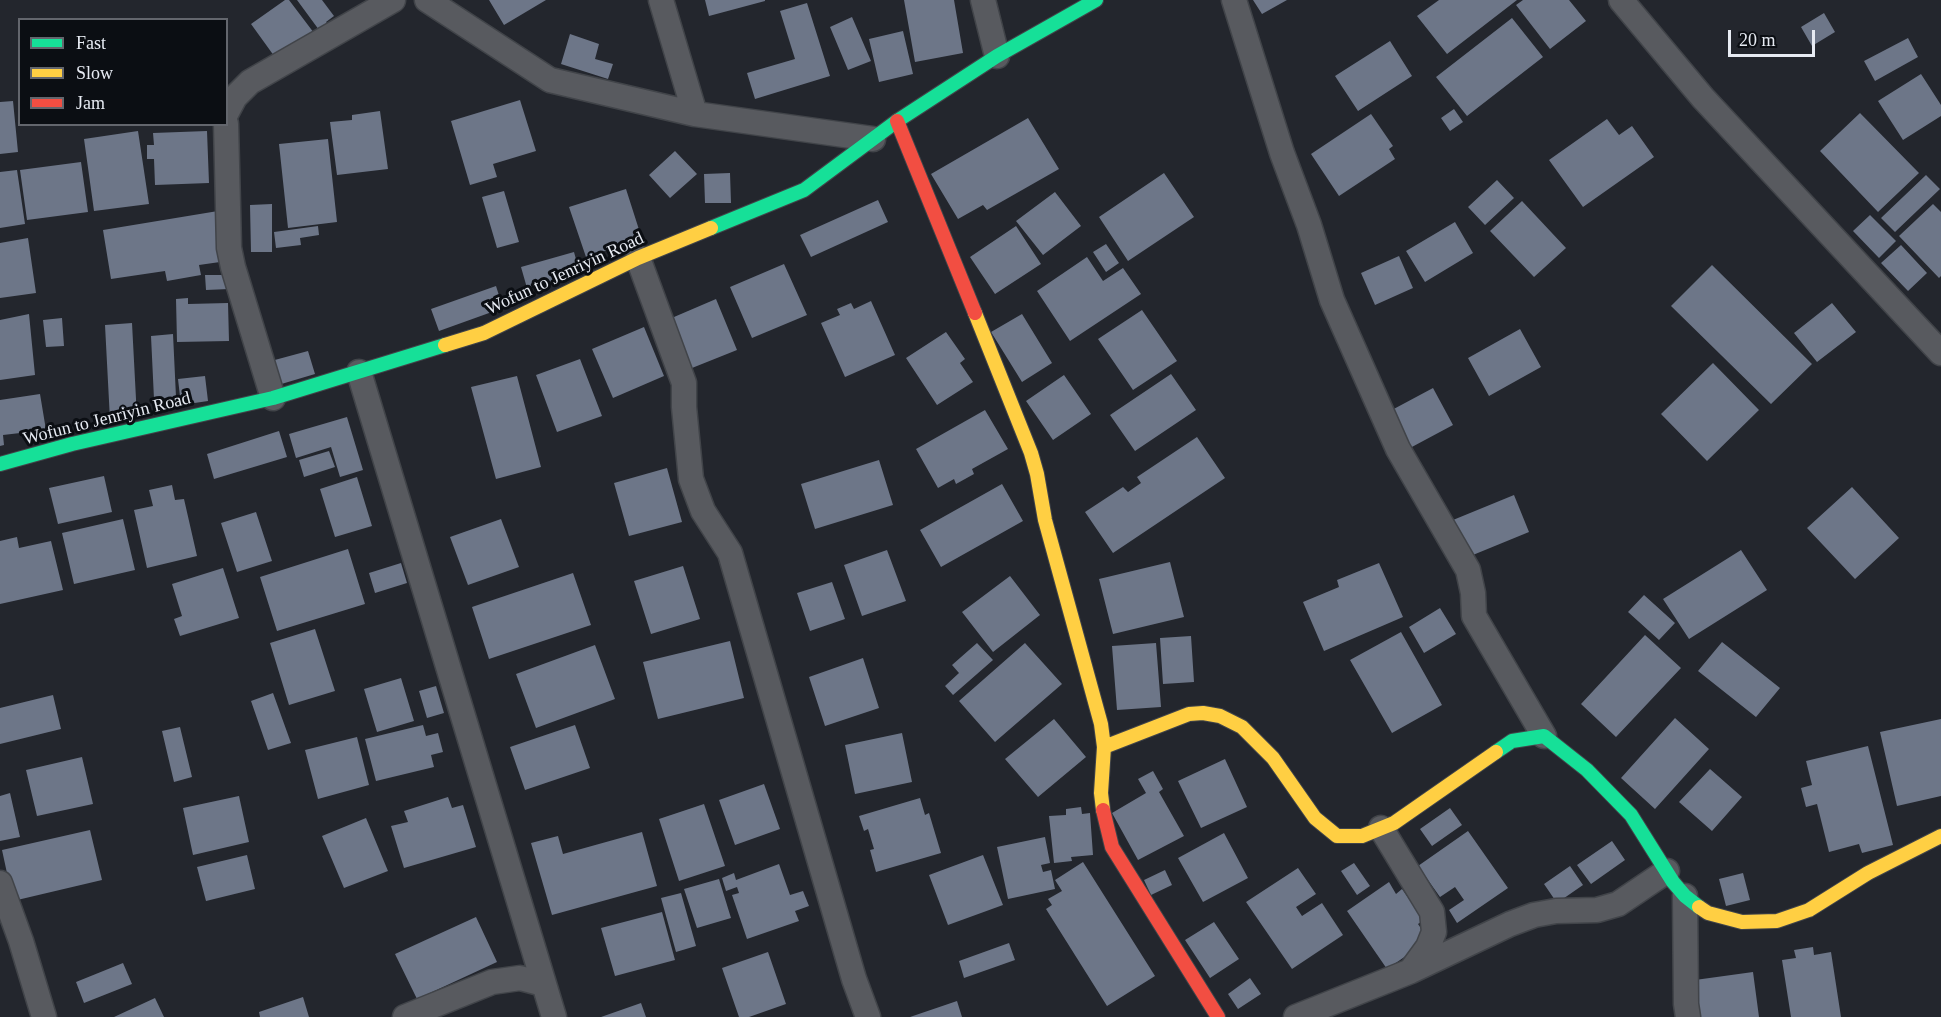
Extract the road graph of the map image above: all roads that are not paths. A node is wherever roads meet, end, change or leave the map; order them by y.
1 (393, 0) edge
2 (427, 0) edge
3 (661, 0) edge
4 (983, 0) edge
5 (1096, 0) edge
6 (1234, 0) edge
7 (1621, 0) edge
8 (997, 56) junction
9 (228, 110) edge
10 (695, 114) junction
11 (897, 121) junction
12 (226, 126) edge
13 (873, 139) junction
14 (638, 258) junction
15 (1941, 353) edge
16 (359, 372) junction
17 (273, 398) junction
18 (0, 464) edge
19 (1544, 736) junction
20 (1104, 747) junction
21 (1381, 828) junction
22 (1941, 836) edge
23 (1667, 871) junction
24 (0, 883) edge
25 (1685, 896) junction
26 (1411, 971) junction
27 (543, 984) junction
28 (44, 1017) edge
29 (405, 1017) edge
30 (554, 1017) edge
31 (868, 1017) edge
32 (1218, 1017) edge
33 (1296, 1017) edge
34 (1688, 1017) edge

1 - 9 street
2 - 10 street
3 - 10 street
4 - 8 street
5 - 8 street, Wofun to Jenriyin Road
6 - 19 street
7 - 15 street
8 - 11 street, Wofun to Jenriyin Road
10 - 13 street
11 - 13 street, Wofun to Jenriyin Road
11 - 20 street
12 - 17 street
13 - 14 street, Wofun to Jenriyin Road
14 - 16 street, Wofun to Jenriyin Road
14 - 31 street
16 - 17 street, Wofun to Jenriyin Road
16 - 27 street
17 - 18 street, Wofun to Jenriyin Road
19 - 21 street
19 - 23 street
20 - 21 street
20 - 32 street
21 - 26 street
22 - 25 street
23 - 25 street
23 - 26 street
24 - 28 street
25 - 34 street
26 - 33 street
27 - 29 street
27 - 30 street

